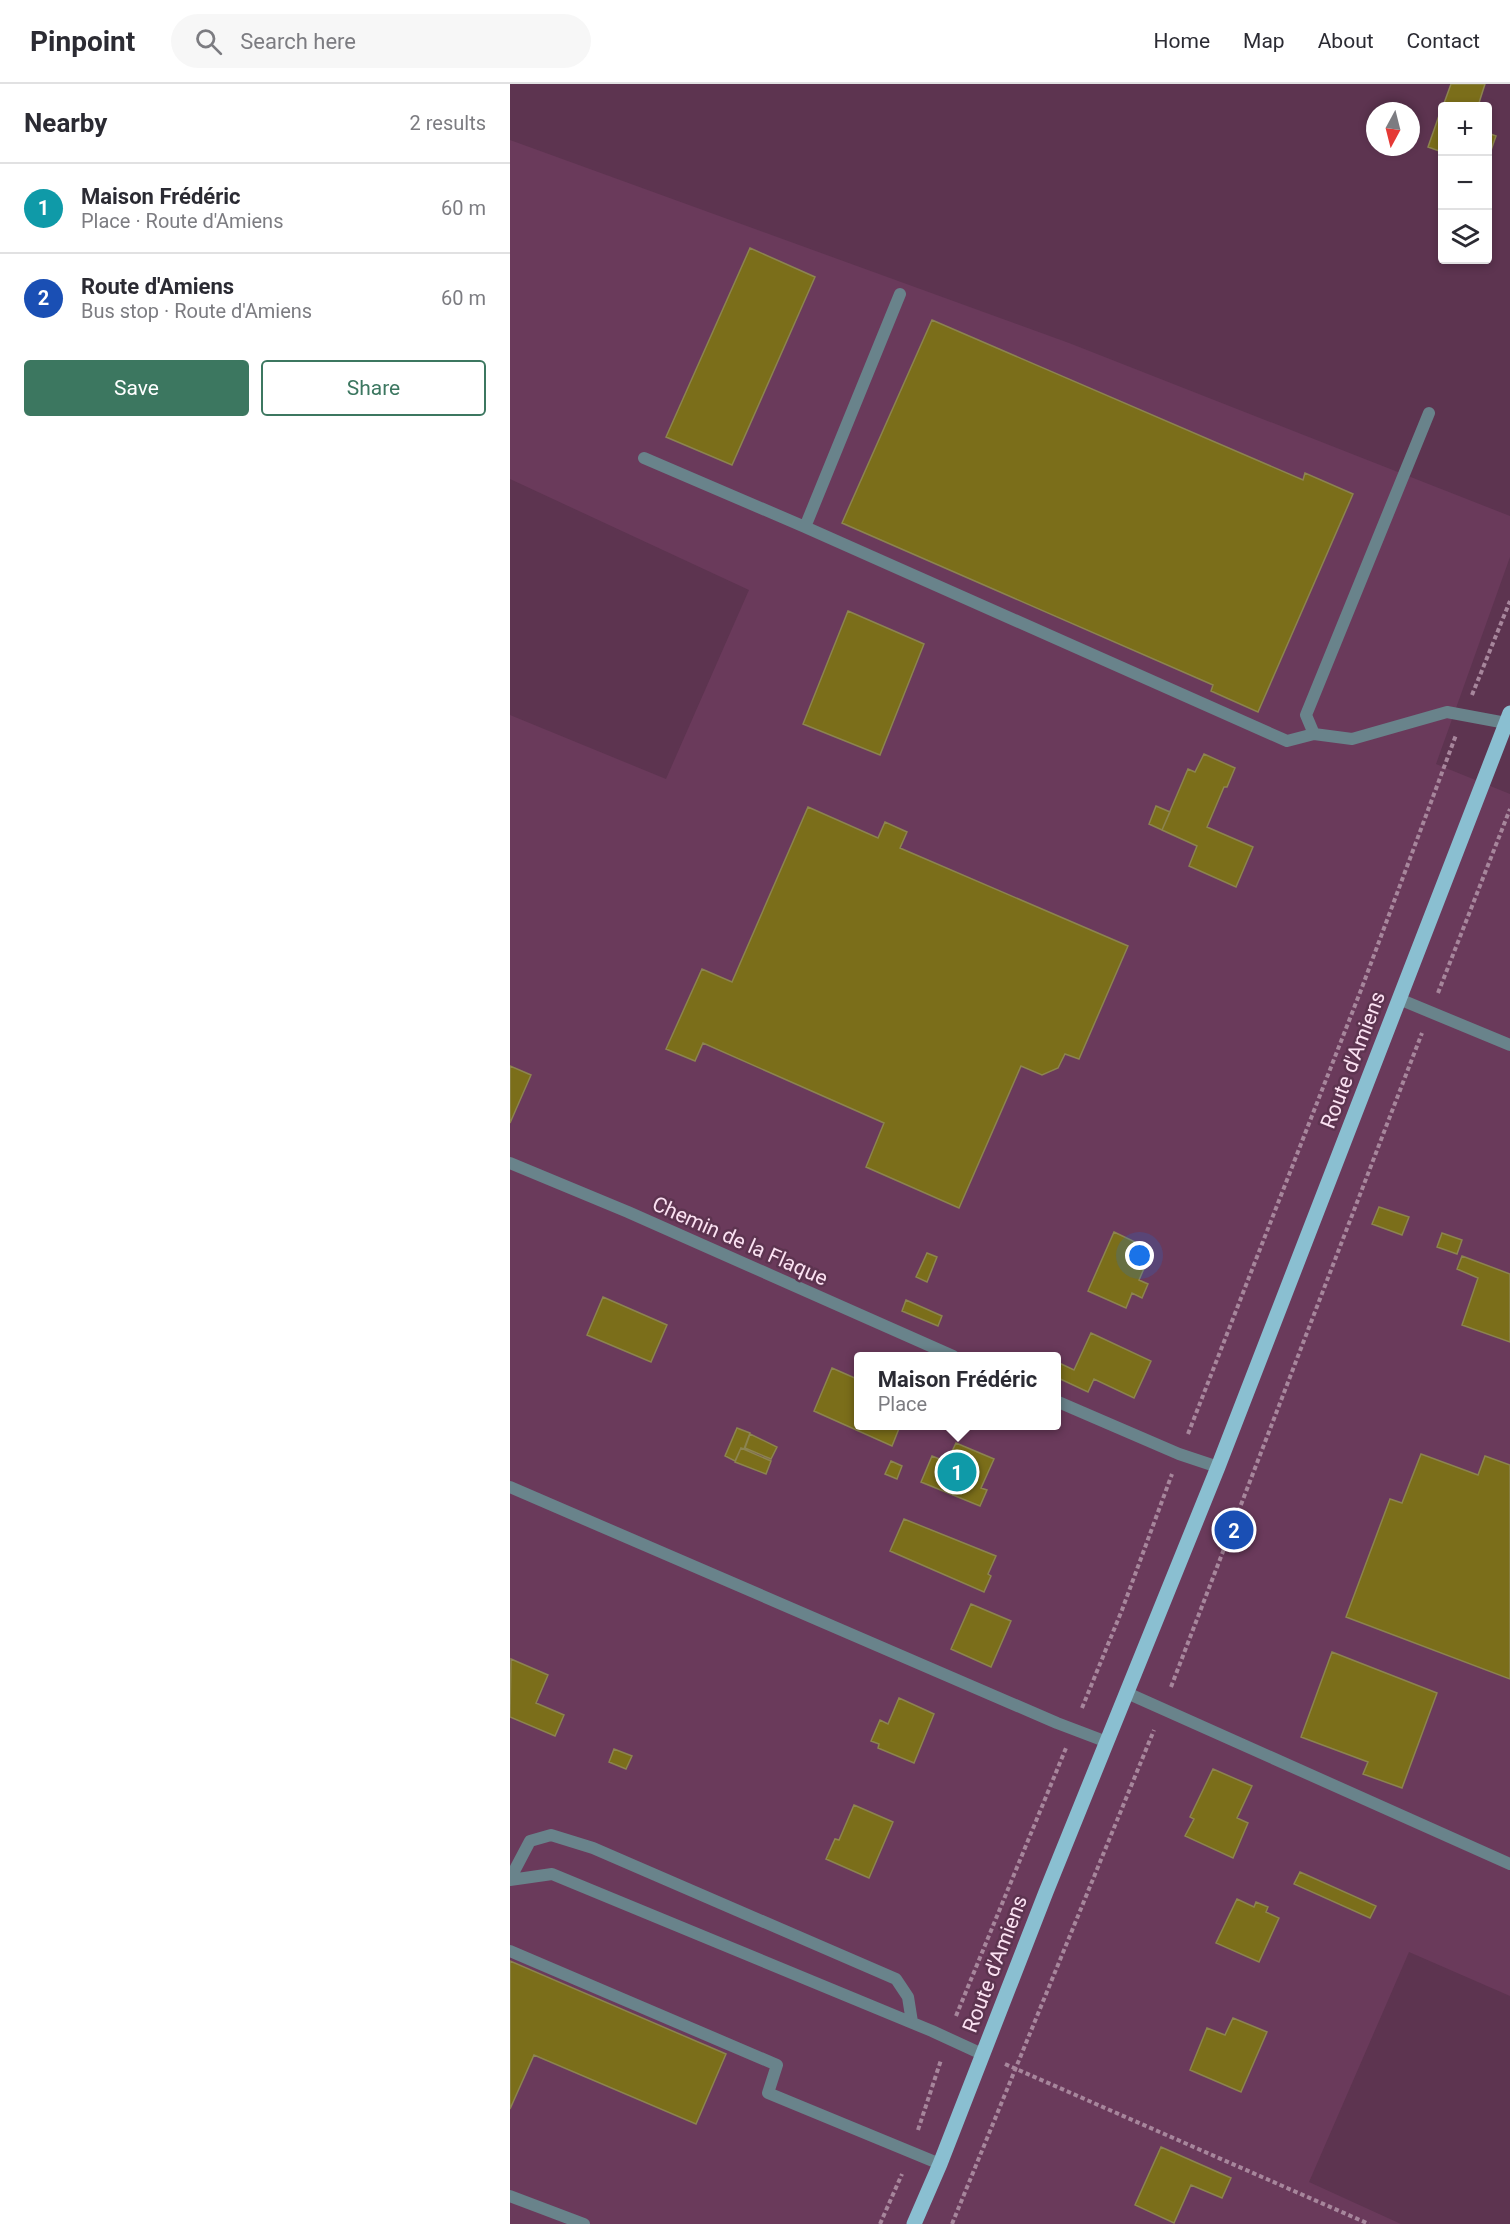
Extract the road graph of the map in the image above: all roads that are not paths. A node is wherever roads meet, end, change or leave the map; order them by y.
1 (900, 294) dead end
2 (1429, 413) dead end
3 (644, 458) dead end
4 (805, 527) junction
5 (1508, 718) edge
6 (1314, 734) junction
7 (1399, 999) junction
8 (1510, 1045) edge
9 (510, 1163) edge
10 (944, 1352) edge
11 (1061, 1403) edge
12 (1218, 1467) junction
13 (510, 1487) edge
14 (1127, 1693) junction
15 (1107, 1742) junction
16 (1510, 1864) edge
17 (510, 1879) edge
18 (510, 1950) edge
19 (912, 2022) junction
20 (982, 2054) junction
21 (940, 2164) junction
22 (510, 2196) edge
23 (584, 2224) edge
24 (914, 2224) edge

1 - 4 lane
2 - 6 lane
3 - 4 lane
4 - 6 lane
5 - 6 lane
5 - 7 main road, Route d'Amiens
7 - 8 lane
7 - 12 main road, Route d'Amiens
9 - 10 lane, Chemin de la Flaque
11 - 12 lane
12 - 14 main road, Route d'Amiens
13 - 15 lane
14 - 15 main road, Route d'Amiens
14 - 16 lane
15 - 20 main road, Route d'Amiens
17 - 19 lane
17 - 19 lane
18 - 21 lane
19 - 20 lane
20 - 21 main road, Route d'Amiens
21 - 24 main road, Route d'Amiens
22 - 23 lane

